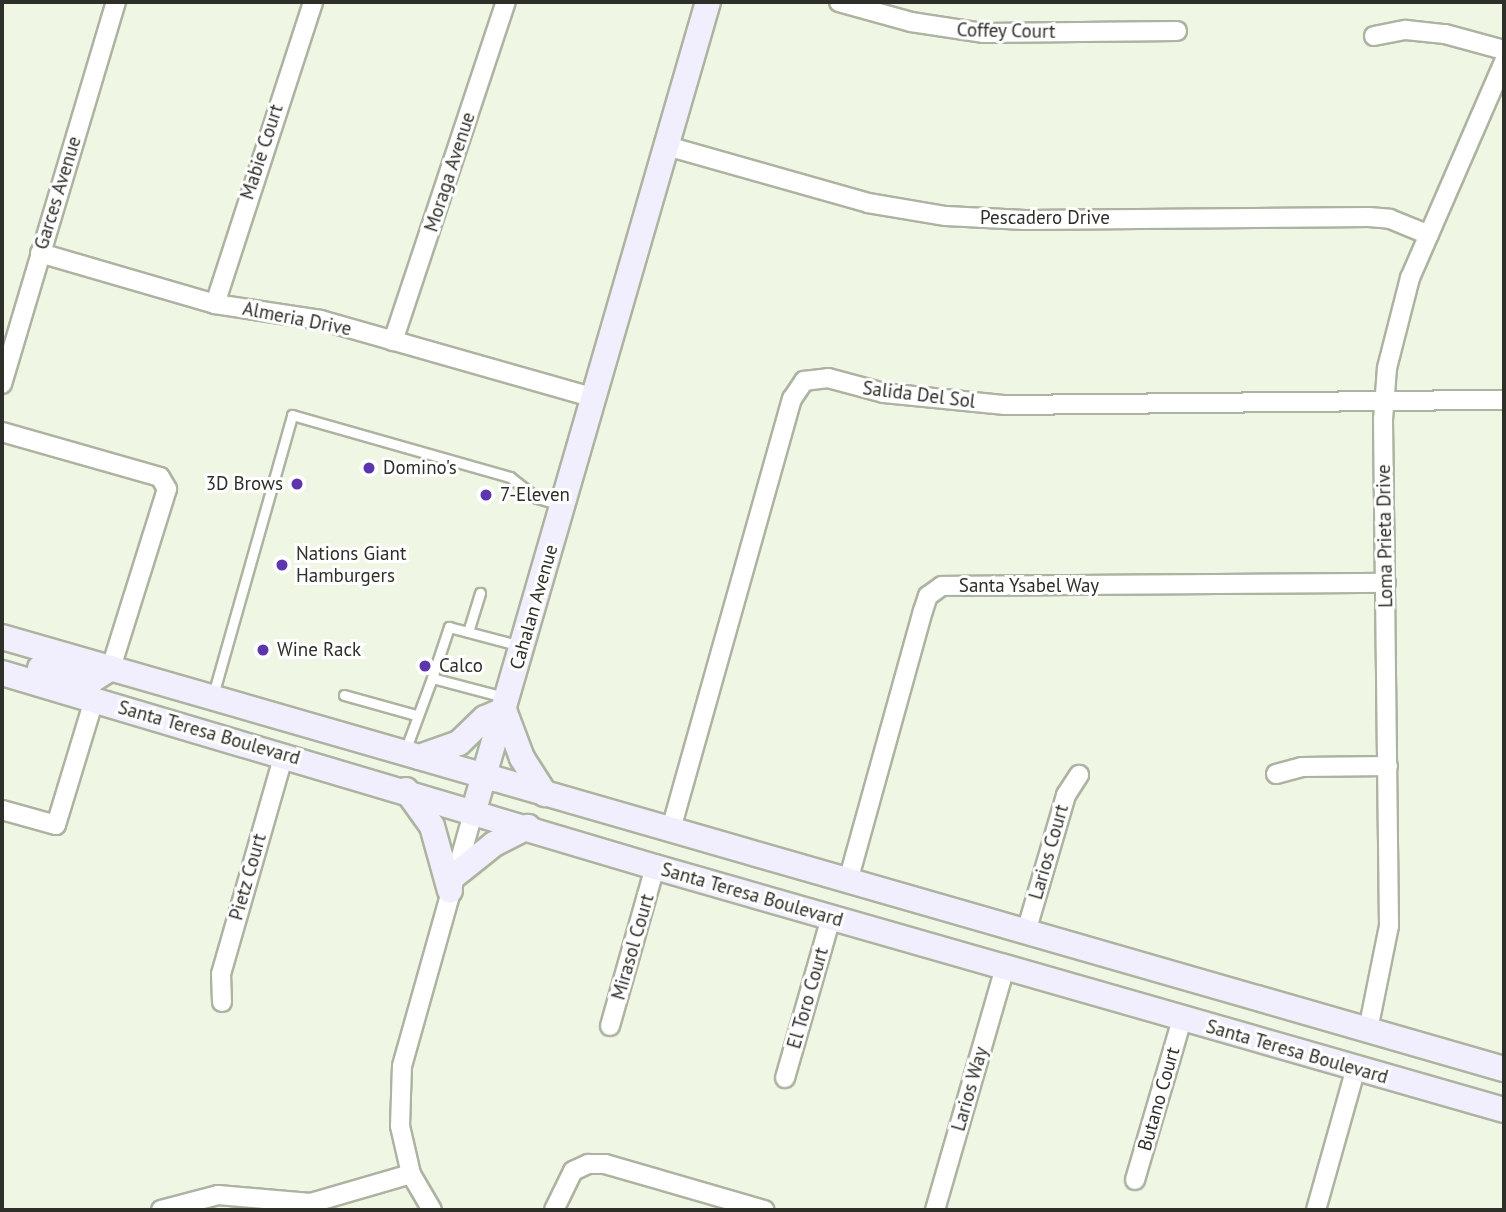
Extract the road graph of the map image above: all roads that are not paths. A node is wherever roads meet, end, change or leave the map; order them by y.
1 (116, 2) edge
2 (313, 2) edge
3 (506, 2) edge
4 (708, 2) edge
5 (839, 2) edge
6 (1177, 31) dead end
7 (1374, 36) dead end
8 (1504, 50) edge
9 (1504, 62) edge
10 (667, 146) junction
11 (1429, 235) junction
12 (40, 253) junction
13 (215, 304) junction
14 (393, 341) junction
15 (2, 384) edge
16 (594, 398) junction
17 (1385, 400) junction
18 (1504, 400) edge
19 (2, 432) edge
20 (563, 506) junction
21 (1386, 583) junction
22 (480, 593) dead end
23 (468, 632) junction
24 (2, 637) edge
25 (522, 646) junction
26 (2, 662) edge
27 (111, 668) junction
28 (2, 673) edge
29 (432, 678) junction
30 (344, 695) dead end
31 (212, 697) junction
32 (94, 700) junction
33 (505, 704) junction
34 (416, 715) junction
35 (284, 754) junction
36 (412, 755) junction
37 (1388, 766) junction
38 (1276, 774) dead end
39 (1079, 775) dead end
40 (484, 777) junction
41 (406, 790) junction
42 (545, 794) junction
43 (2, 810) edge
44 (474, 810) junction
45 (528, 827) junction
46 (671, 830) junction
47 (655, 867) junction
48 (848, 881) junction
49 (452, 883) junction
50 (831, 918) junction
51 (1026, 932) junction
52 (1005, 968) junction
53 (222, 1002) dead end
54 (1182, 1019) junction
55 (610, 1026) dead end
56 (1368, 1030) junction
57 (1356, 1069) junction
58 (1504, 1069) edge
59 (785, 1078) dead end
60 (1504, 1110) edge
61 (411, 1174) junction
62 (1135, 1180) dead end
63 (161, 1210) edge
64 (432, 1210) edge
65 (554, 1210) edge
66 (764, 1210) edge
67 (935, 1210) edge
68 (1316, 1210) edge

1 - 12 street, Garces Avenue
2 - 13 street, Mabie Court
3 - 14 street, Moraga Avenue
4 - 10 main road, Cahalan Avenue
5 - 6 street, Coffey Court
7 - 8 street
9 - 11 street, Loma Prieta Drive
10 - 11 street, Pescadero Drive
10 - 16 main road, Cahalan Avenue
11 - 17 street, Loma Prieta Drive
12 - 13 street, Almeria Drive
12 - 15 street, Garces Avenue
13 - 14 street, Almeria Drive
14 - 16 street, Almeria Drive
16 - 20 main road, Cahalan Avenue
17 - 18 street, Salida Del Sol
17 - 21 street, Loma Prieta Drive
17 - 46 street, Salida Del Sol
19 - 27 street
20 - 25 main road, Cahalan Avenue
20 - 31 lane
21 - 37 street, Loma Prieta Drive
21 - 48 street, Santa Ysabel Way
22 - 23 lane
23 - 25 lane
23 - 29 lane
24 - 27 main road, Santa Teresa Boulevard
25 - 33 main road, Cahalan Avenue
26 - 27 main road
27 - 31 main road, Santa Teresa Boulevard
28 - 32 main road, Santa Teresa Boulevard
29 - 33 lane
29 - 34 lane
30 - 34 lane
31 - 36 main road, Santa Teresa Boulevard
32 - 35 main road, Santa Teresa Boulevard
32 - 43 street
33 - 36 main road
33 - 40 main road, Cahalan Avenue
33 - 42 main road
34 - 36 lane
35 - 41 main road, Santa Teresa Boulevard
35 - 53 street, Pietz Court
36 - 40 main road, Santa Teresa Boulevard
37 - 38 street
37 - 56 street, Loma Prieta Drive
39 - 51 street, Larios Court
40 - 42 main road, Santa Teresa Boulevard
40 - 44 main road, Cahalan Avenue
41 - 44 main road, Santa Teresa Boulevard
41 - 49 main road
42 - 46 main road, Santa Teresa Boulevard
44 - 45 main road, Santa Teresa Boulevard
44 - 49 street, Cahalan Avenue
45 - 47 main road, Santa Teresa Boulevard
45 - 49 main road
46 - 48 main road, Santa Teresa Boulevard
47 - 50 main road, Santa Teresa Boulevard
47 - 55 street, Mirasol Court
48 - 51 main road, Santa Teresa Boulevard
49 - 61 street, Cahalan Avenue
50 - 52 main road, Santa Teresa Boulevard
50 - 59 street, El Toro Court
51 - 56 main road, Santa Teresa Boulevard
52 - 54 main road, Santa Teresa Boulevard
52 - 67 street, Larios Way
54 - 57 main road, Santa Teresa Boulevard
54 - 62 street, Butano Court
56 - 58 main road, Santa Teresa Boulevard
57 - 60 main road, Santa Teresa Boulevard
57 - 68 street
61 - 63 street
61 - 64 street, Cahalan Avenue
65 - 66 street

